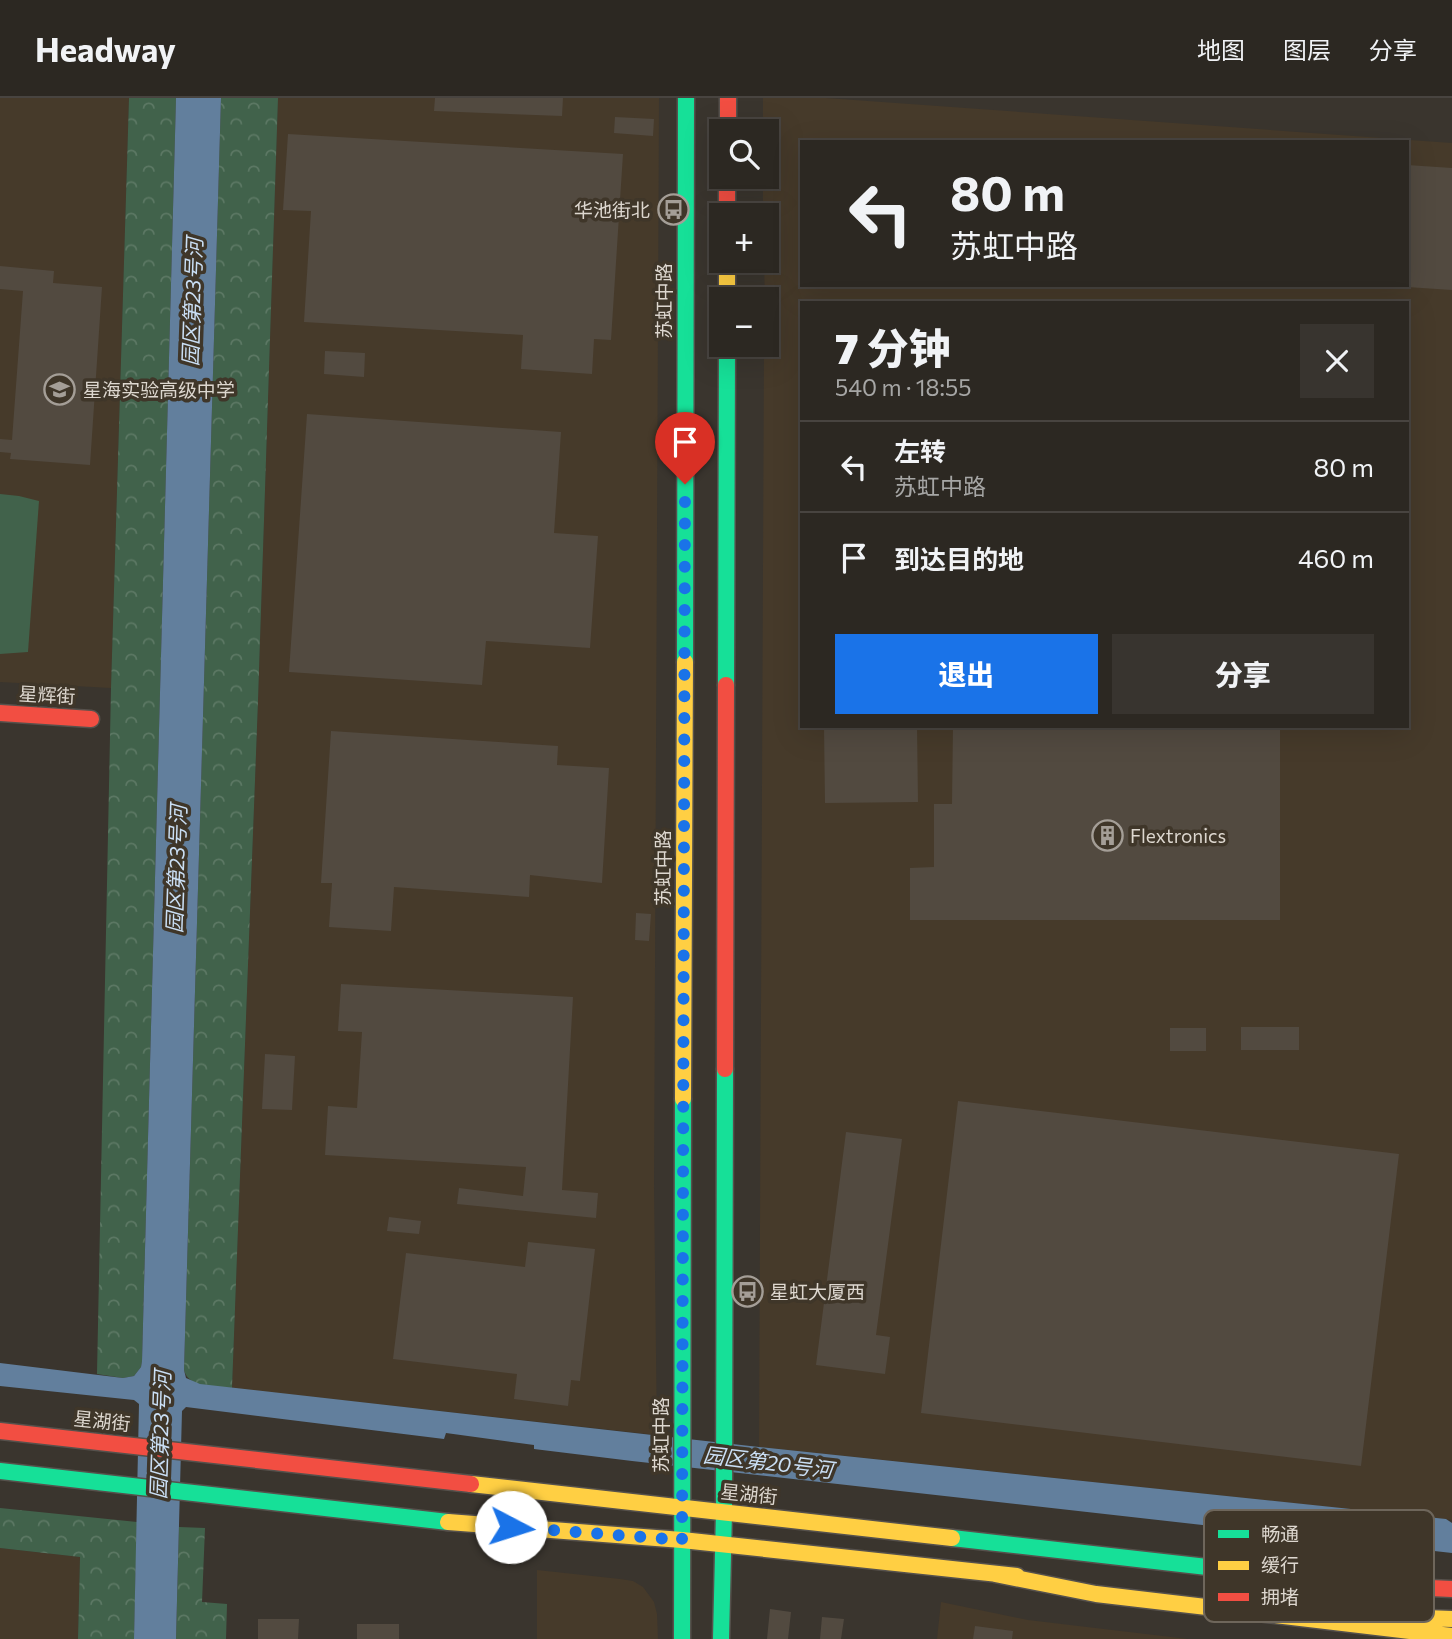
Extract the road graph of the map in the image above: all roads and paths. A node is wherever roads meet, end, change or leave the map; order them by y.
1 (686, 98) edge
2 (728, 98) edge
3 (728, 119) edge
4 (727, 357) edge
5 (0, 713) edge
6 (90, 719) dead end
7 (0, 1431) edge
8 (0, 1471) edge
9 (682, 1509) junction
10 (724, 1512) junction
11 (682, 1540) junction
12 (722, 1544) junction
13 (1204, 1566) edge
14 (995, 1574) junction
15 (1434, 1588) edge
16 (1452, 1589) edge
17 (1434, 1594) edge
18 (1204, 1597) edge
19 (1452, 1597) edge
20 (1204, 1607) edge
21 (1434, 1618) edge
22 (1452, 1619) edge
23 (1333, 1622) edge
24 (1425, 1622) edge
25 (1452, 1626) edge
26 (1452, 1636) edge
27 (682, 1639) edge
28 (721, 1639) edge

1 - 9 main road, 苏虹中路
2 - 3 main road
4 - 10 main road
5 - 6 main road, 星辉街
7 - 9 main road, 星湖街
8 - 11 main road
9 - 10 main road, 星湖街
9 - 11 main road, 苏虹中路
10 - 12 main road
10 - 13 main road, 星湖街
11 - 12 main road
11 - 27 main road, 苏虹中路
12 - 14 main road
12 - 28 main road
14 - 18 main road
14 - 20 main road
15 - 16 main road
17 - 19 main road, 星湖街
21 - 22 main road
23 - 26 main road
24 - 25 main road

